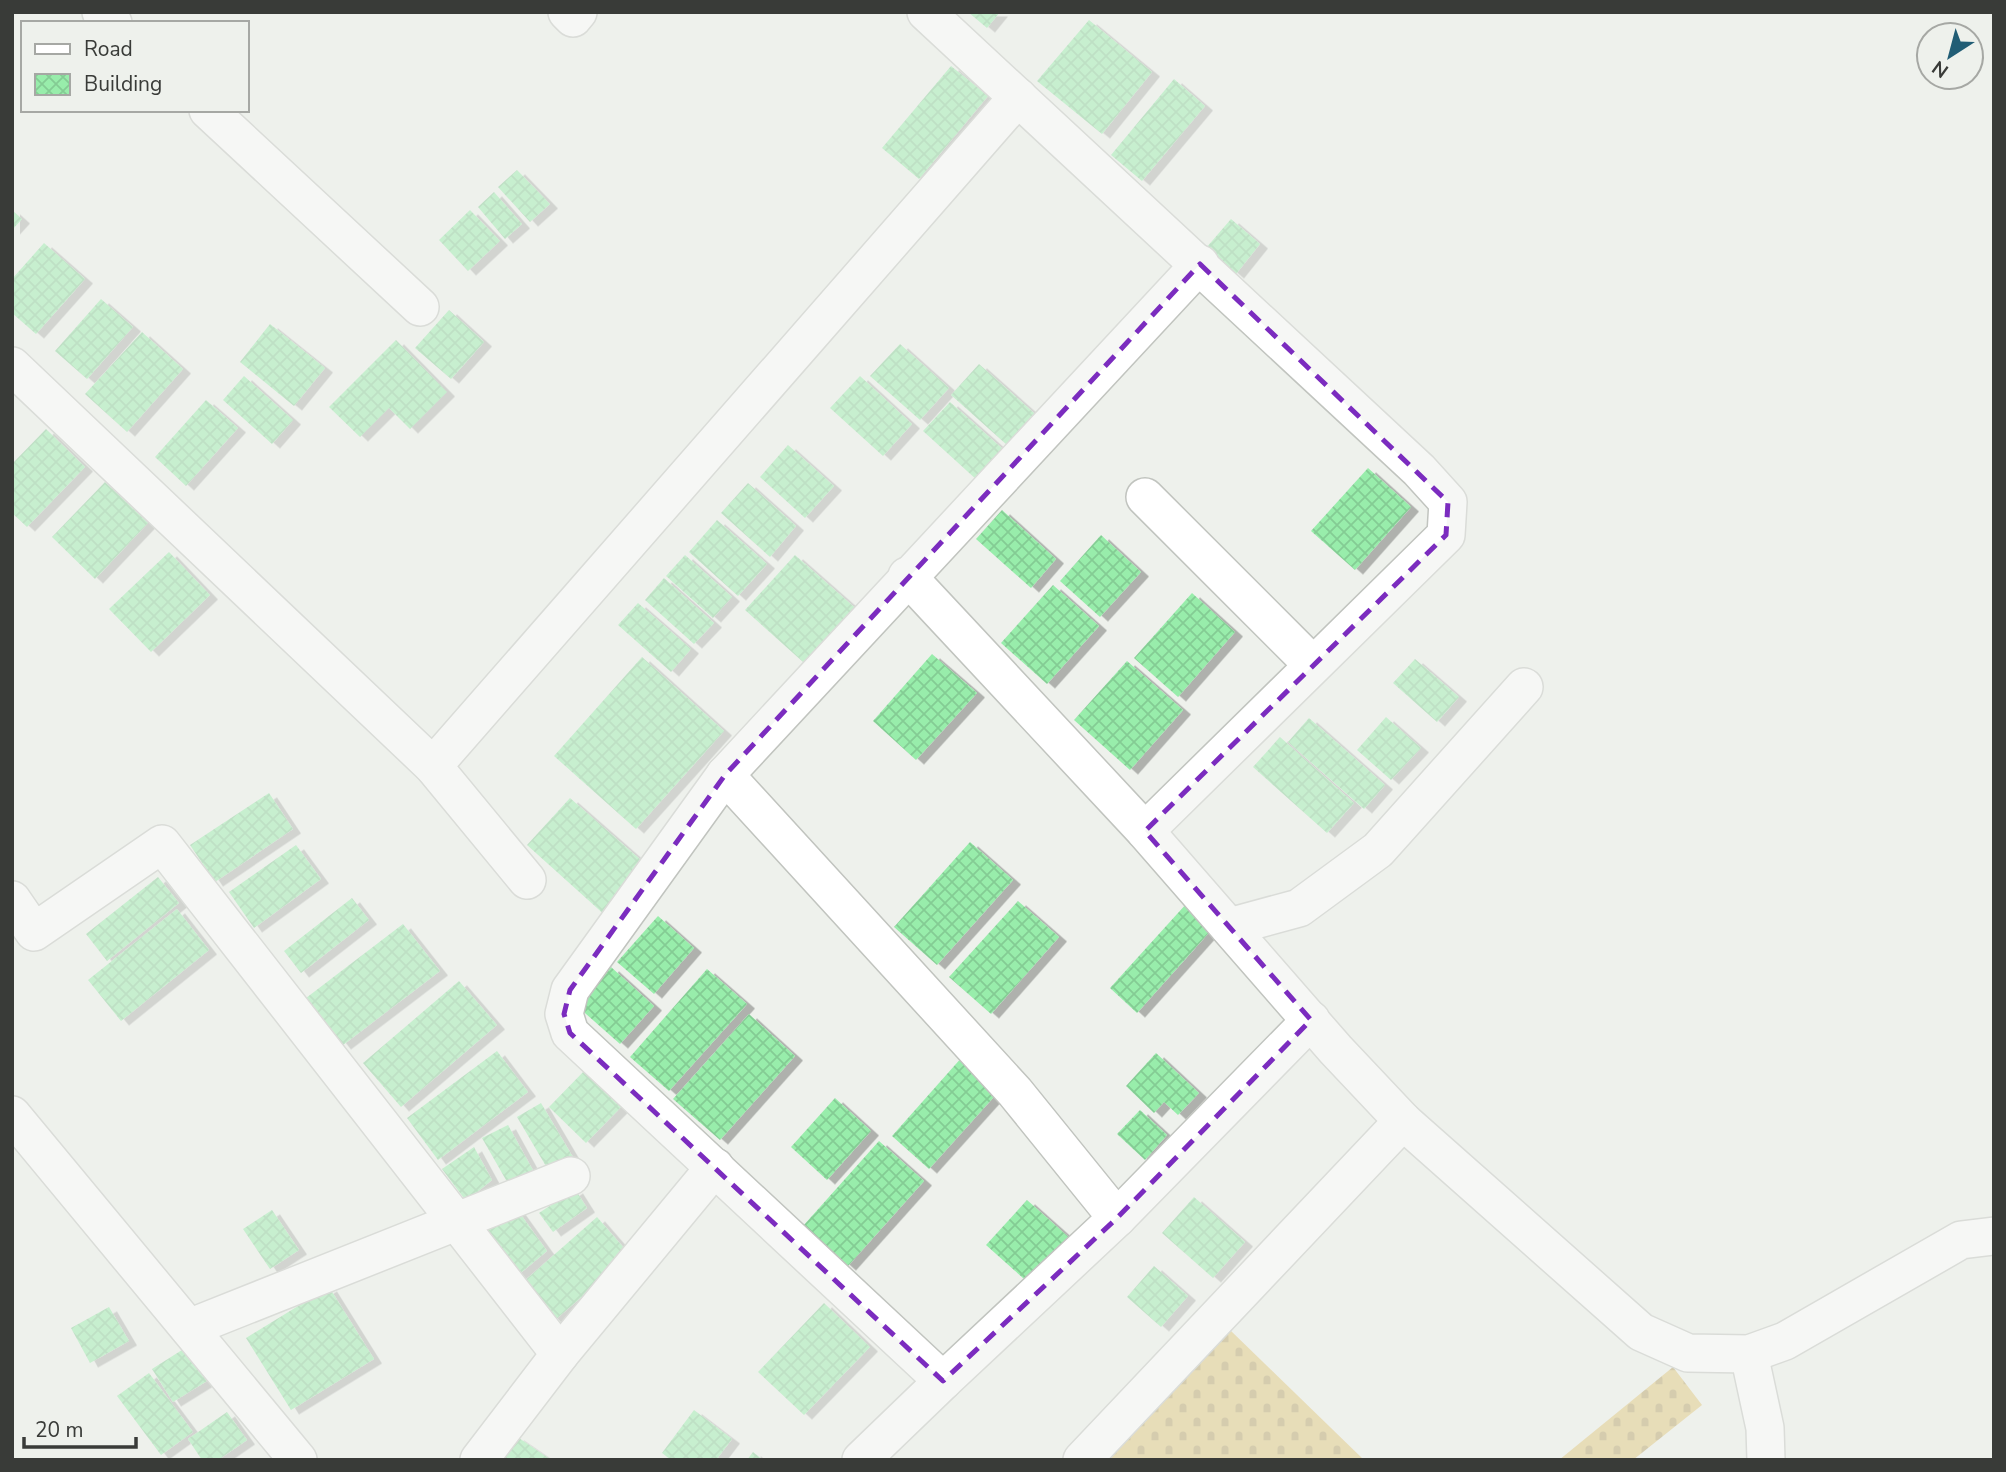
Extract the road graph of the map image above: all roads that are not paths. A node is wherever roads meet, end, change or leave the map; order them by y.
1 (566, 12) edge
2 (578, 12) edge
3 (926, 12) edge
4 (1018, 97) junction
5 (210, 112) edge
6 (1200, 264) junction
7 (420, 307) dead end
8 (12, 366) edge
9 (1145, 497) dead end
10 (907, 576) junction
11 (1313, 665) junction
12 (1524, 687) dead end
13 (433, 766) junction
14 (725, 775) junction
15 (1145, 831) junction
16 (527, 880) dead end
17 (12, 900) edge
18 (1229, 927) junction
19 (1311, 1020) junction
20 (12, 1115) edge
21 (1403, 1121) junction
22 (715, 1167) junction
23 (571, 1176) dead end
24 (1117, 1218) junction
25 (457, 1223) junction
26 (1994, 1236) edge
27 (189, 1328) junction
28 (560, 1354) junction
29 (1749, 1354) junction
30 (943, 1381) junction
31 (298, 1460) edge
32 (478, 1460) edge
33 (861, 1460) edge
34 (1082, 1460) edge
35 (1766, 1460) edge

1 - 2 street
3 - 4 street
4 - 6 street
4 - 13 street
5 - 7 street
6 - 10 street
6 - 11 street
8 - 13 street
9 - 11 street
10 - 14 street
10 - 15 street
11 - 15 street
12 - 18 street
13 - 16 street
14 - 22 street
14 - 24 street
15 - 18 street
17 - 25 street
18 - 19 street
19 - 21 street
19 - 24 street
20 - 27 street
21 - 29 street
21 - 34 street
22 - 28 street
22 - 30 street
23 - 25 street
24 - 30 street
25 - 27 street
25 - 28 street
26 - 29 street
27 - 31 street
28 - 32 street
29 - 35 street
30 - 33 street

